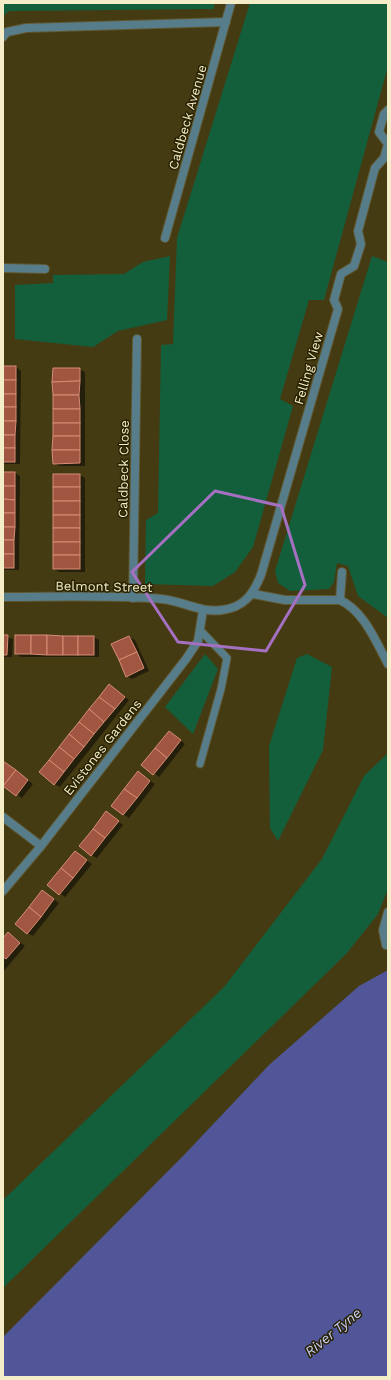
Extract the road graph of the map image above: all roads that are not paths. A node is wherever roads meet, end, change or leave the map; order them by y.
1 (231, 3) edge
2 (226, 22) junction
3 (4, 32) edge
4 (388, 110) edge
5 (165, 238) dead end
6 (3, 268) edge
7 (45, 269) dead end
8 (137, 340) dead end
9 (342, 572) dead end
10 (253, 594) junction
11 (3, 597) edge
12 (133, 598) junction
13 (340, 600) junction
14 (203, 610) junction
15 (200, 630) junction
16 (388, 664) edge
17 (200, 764) dead end
18 (3, 817) edge
19 (41, 846) junction
20 (3, 891) edge
21 (388, 912) edge
22 (388, 944) edge

1 - 2 street, Caldbeck Avenue
2 - 3 street
2 - 5 street, Caldbeck Avenue
4 - 10 street, Felling View
6 - 7 street
8 - 12 street, Caldbeck Close
9 - 13 street
10 - 13 street
10 - 14 street
11 - 12 street, Belmont Street
12 - 14 street, Belmont Street
13 - 16 street
14 - 15 street, Evistones Gardens
15 - 17 lane
15 - 19 street, Evistones Gardens
18 - 19 street
19 - 20 street, Evistones Gardens
21 - 22 street

